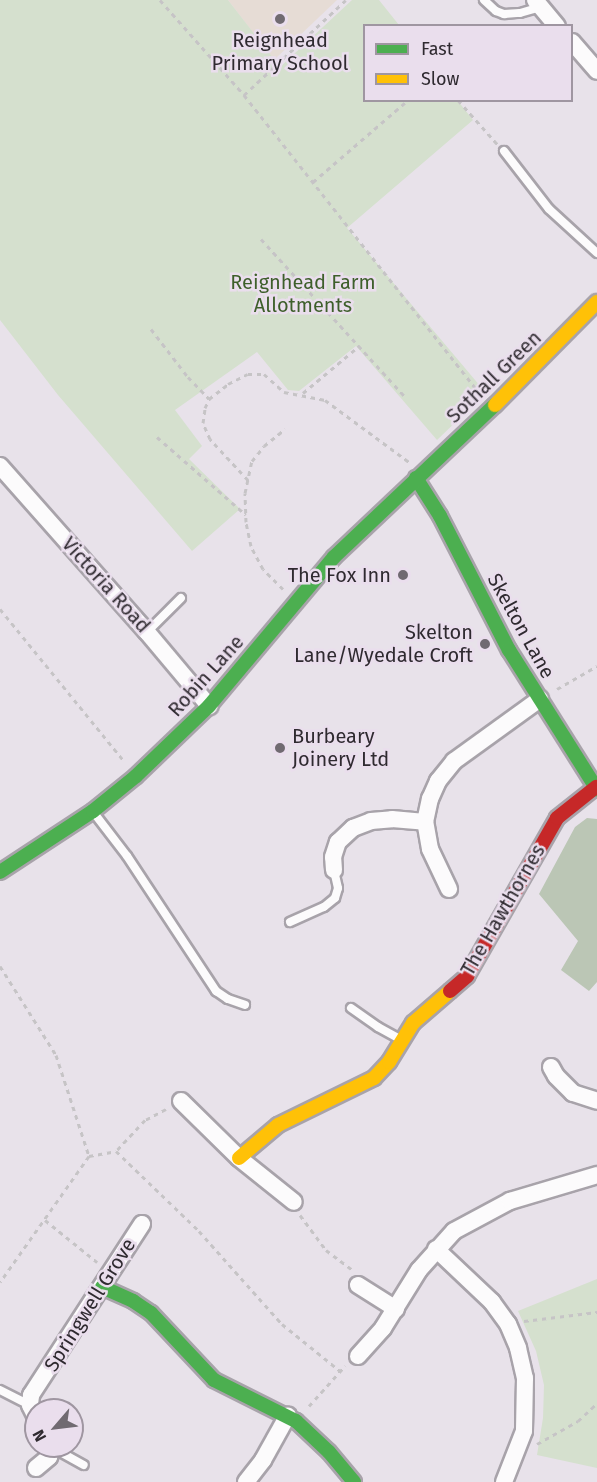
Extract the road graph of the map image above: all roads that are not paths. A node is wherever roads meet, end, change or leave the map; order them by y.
1 (484, 0) edge
2 (538, 3) edge
3 (556, 24) edge
4 (573, 43) edge
5 (597, 71) edge
6 (504, 151) road end
7 (597, 253) edge
8 (597, 302) edge
9 (0, 466) edge
10 (419, 475) junction
11 (182, 598) dead end
12 (147, 632) junction
13 (540, 699) junction
14 (209, 706) junction
15 (596, 788) edge
16 (93, 811) junction
17 (425, 822) junction
18 (334, 870) joint
19 (0, 872) edge
20 (449, 889) dead end
21 (290, 922) dead end
22 (245, 1005) dead end
23 (351, 1008) dead end
24 (402, 1040) junction
25 (551, 1066) dead end
26 (181, 1101) road end
27 (597, 1101) edge
28 (239, 1158) junction
29 (597, 1175) edge
30 (294, 1202) road end
31 (142, 1224) dead end
32 (436, 1249) junction
33 (106, 1280) junction
34 (358, 1285) road end
35 (396, 1309) junction
36 (358, 1356) road end
37 (0, 1390) edge
38 (31, 1398) edge
39 (24, 1405) edge
40 (292, 1418) junction
41 (48, 1458) edge
42 (72, 1458) edge
43 (84, 1465) dead end
44 (36, 1468) dead end
45 (246, 1482) edge
46 (354, 1482) edge
47 (504, 1482) edge

1 - 2 lane
2 - 3 street
4 - 5 street
6 - 7 lane
8 - 10 street, Sothall Green
9 - 12 street, Victoria Road
10 - 13 street, Skelton Lane
10 - 14 street, Robin Lane
11 - 12 lane
12 - 14 street, Victoria Road
13 - 15 street, Skelton Lane
13 - 17 street
14 - 16 street, Robin Lane
15 - 24 street, The Hawthornes
16 - 19 street, Robin Lane
16 - 22 lane
17 - 18 street
17 - 20 street
18 - 21 lane
23 - 24 lane
24 - 28 street, The Hawthornes
25 - 27 street
26 - 28 street
28 - 30 street
29 - 32 street
31 - 33 street, Springwell Grove
32 - 35 street
32 - 47 street
33 - 38 street, Springwell Grove
33 - 40 street
34 - 35 street
35 - 36 street
37 - 39 lane
40 - 45 street
40 - 46 street
41 - 44 street
42 - 43 lane

